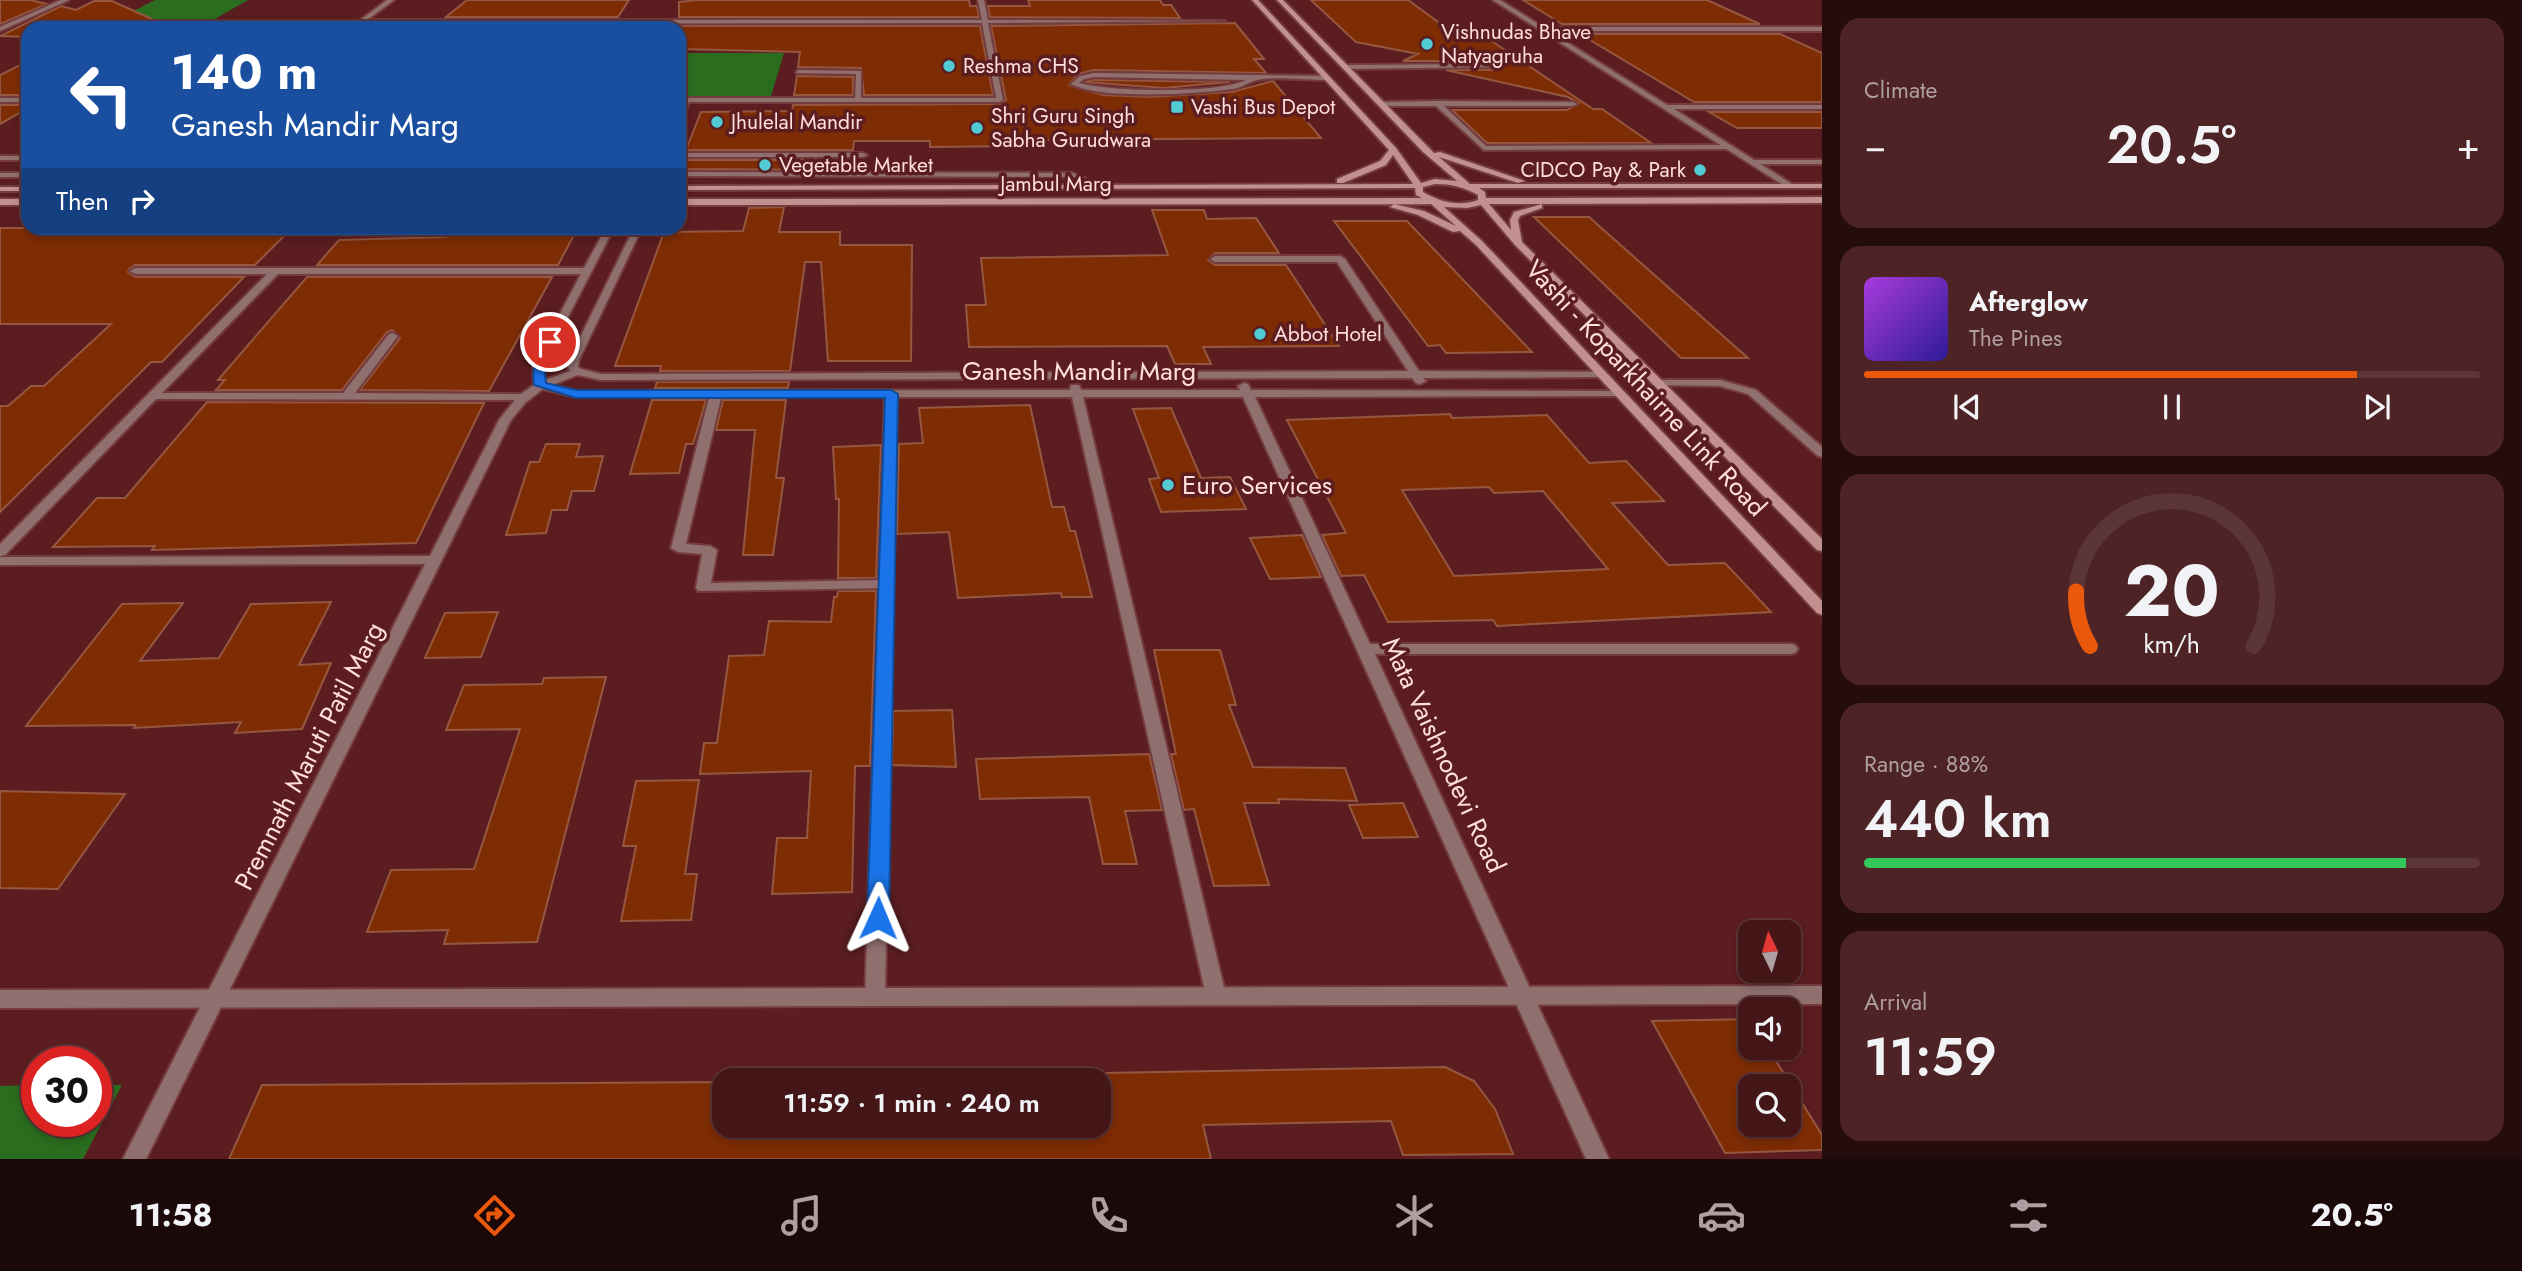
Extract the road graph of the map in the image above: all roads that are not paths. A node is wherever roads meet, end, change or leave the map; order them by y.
1 (66, 0) edge
2 (391, 0) edge
3 (981, 0) edge
4 (1255, 0) edge
5 (1280, 0) edge
6 (1496, 0) edge
7 (363, 21) edge
8 (686, 21) edge
9 (985, 21) junction
10 (1222, 21) dead end
11 (0, 29) edge
12 (1542, 29) junction
13 (1799, 29) junction
14 (1822, 29) edge
15 (1822, 39) edge
16 (859, 60) dead end
17 (1495, 66) dead end
18 (1345, 67) junction
19 (798, 72) dead end
20 (859, 72) junction
21 (1254, 78) junction
22 (1327, 78) junction
23 (0, 100) edge
24 (21, 100) edge
25 (686, 100) edge
26 (859, 100) junction
27 (1437, 103) junction
28 (1382, 104) junction
29 (1573, 104) dead end
30 (1666, 107) junction
31 (1822, 107) edge
32 (1729, 147) junction
33 (1393, 150) junction
34 (1426, 150) junction
35 (686, 155) edge
36 (863, 155) dead end
37 (0, 158) edge
38 (21, 158) edge
39 (1754, 162) junction
40 (1822, 162) edge
41 (686, 174) edge
42 (0, 175) edge
43 (21, 175) edge
44 (1311, 186) junction
45 (1419, 186) junction
46 (1468, 186) junction
47 (1558, 186) junction
48 (1791, 186) junction
49 (1822, 186) edge
50 (1102, 187) junction
51 (686, 188) edge
52 (0, 189) edge
53 (21, 189) edge
54 (1822, 200) edge
55 (1322, 201) junction
56 (1432, 201) junction
57 (1482, 201) junction
58 (1576, 201) junction
59 (0, 202) edge
60 (21, 202) edge
61 (686, 202) edge
62 (606, 235) edge
63 (635, 235) edge
64 (1479, 243) junction
65 (1518, 243) junction
66 (1214, 259) dead end
67 (135, 271) dead end
68 (275, 271) junction
69 (587, 271) junction
70 (393, 336) dead end
71 (577, 372) junction
72 (1601, 374) junction
73 (1239, 375) junction
74 (1416, 375) junction
75 (930, 376) junction
76 (1657, 383) junction
77 (540, 385) junction
78 (1074, 385) junction
79 (1619, 393) junction
80 (716, 394) junction
81 (891, 394) junction
82 (930, 394) junction
83 (1248, 394) junction
84 (1429, 394) junction
85 (153, 396) junction
86 (347, 396) junction
87 (521, 397) junction
88 (1822, 453) edge
89 (1822, 547) edge
90 (0, 552) edge
91 (0, 561) edge
92 (434, 561) junction
93 (886, 585) junction
94 (1822, 610) edge
95 (1365, 649) junction
96 (1790, 649) dead end
97 (1523, 995) junction
98 (1822, 995) edge
99 (1216, 996) junction
100 (875, 997) junction
101 (215, 998) junction
102 (0, 999) edge
103 (134, 1159) edge
104 (1598, 1159) edge

1 - 11 street
2 - 7 street
3 - 9 street
4 - 22 main road
5 - 18 main road
6 - 12 street
8 - 9 street
9 - 10 street
9 - 26 street
12 - 13 street
12 - 30 street
13 - 14 street
13 - 15 street
16 - 20 street
17 - 18 street
18 - 28 main road
19 - 20 street
20 - 26 street
21 - 21 street
21 - 22 street
22 - 33 main road
23 - 24 street
25 - 26 street
27 - 28 street
27 - 29 street
27 - 32 street
28 - 34 main road
30 - 31 street
30 - 32 street
32 - 39 street
33 - 44 main road
33 - 45 main road
34 - 46 main road
34 - 47 main road
35 - 36 street
37 - 38 street
39 - 40 street
39 - 48 street
41 - 50 street
42 - 43 street
44 - 45 main road, Jambul Marg
44 - 50 main road, Jambul Marg
45 - 46 main road, Jambul Marg
45 - 56 main road, Vashi - Koparkhairne Link Road
46 - 47 main road, Jambul Marg
46 - 57 main road, Vashi - Koparkhairne Link Road
47 - 48 main road
48 - 49 main road
50 - 51 main road, Jambul Marg
52 - 53 main road
54 - 58 main road
55 - 56 main road, Jambul Marg
55 - 61 main road, Jambul Marg
55 - 64 main road
56 - 57 main road, Jambul Marg
56 - 64 main road, Vashi - Koparkhairne Link Road
57 - 58 main road, Jambul Marg
57 - 65 main road, Vashi - Koparkhairne Link Road
58 - 65 main road
59 - 60 main road
62 - 69 street
63 - 71 street
64 - 72 main road, Vashi - Koparkhairne Link Road
65 - 76 main road, Vashi - Koparkhairne Link Road
66 - 74 street
67 - 68 street
68 - 69 street
68 - 85 street
69 - 77 street
70 - 86 street
71 - 75 street, Ganesh Mandir Marg
71 - 77 street, Premnath Maruti Patil Marg
72 - 74 street, Ganesh Mandir Marg
72 - 79 main road, Vashi - Koparkhairne Link Road
73 - 74 street, Ganesh Mandir Marg
73 - 78 street, Ganesh Mandir Marg
73 - 83 street, Mata Vaishnodevi Road
74 - 84 street
75 - 78 street, Ganesh Mandir Marg
75 - 82 street
76 - 88 street
76 - 89 main road, Vashi - Koparkhairne Link Road
77 - 80 street, Ganesh Mandir Marg
77 - 87 street, Premnath Maruti Patil Marg
78 - 82 street, Ganesh Mandir Marg
78 - 83 street, Ganesh Mandir Marg
78 - 99 street
79 - 84 street, Ganesh Mandir Marg
79 - 94 main road, Vashi - Koparkhairne Link Road
80 - 81 street, Ganesh Mandir Marg
80 - 93 street
81 - 82 street, Ganesh Mandir Marg
81 - 93 street
83 - 84 street, Ganesh Mandir Marg
83 - 95 street, Mata Vaishnodevi Road
85 - 86 street
85 - 90 street
86 - 87 street
87 - 92 street, Premnath Maruti Patil Marg
91 - 92 street
92 - 101 street, Premnath Maruti Patil Marg
93 - 100 street
95 - 96 street
95 - 97 street, Mata Vaishnodevi Road
97 - 98 street
97 - 99 street
97 - 104 street, Mata Vaishnodevi Road
99 - 100 street
100 - 101 street
101 - 102 street
101 - 103 street, Premnath Maruti Patil Marg

